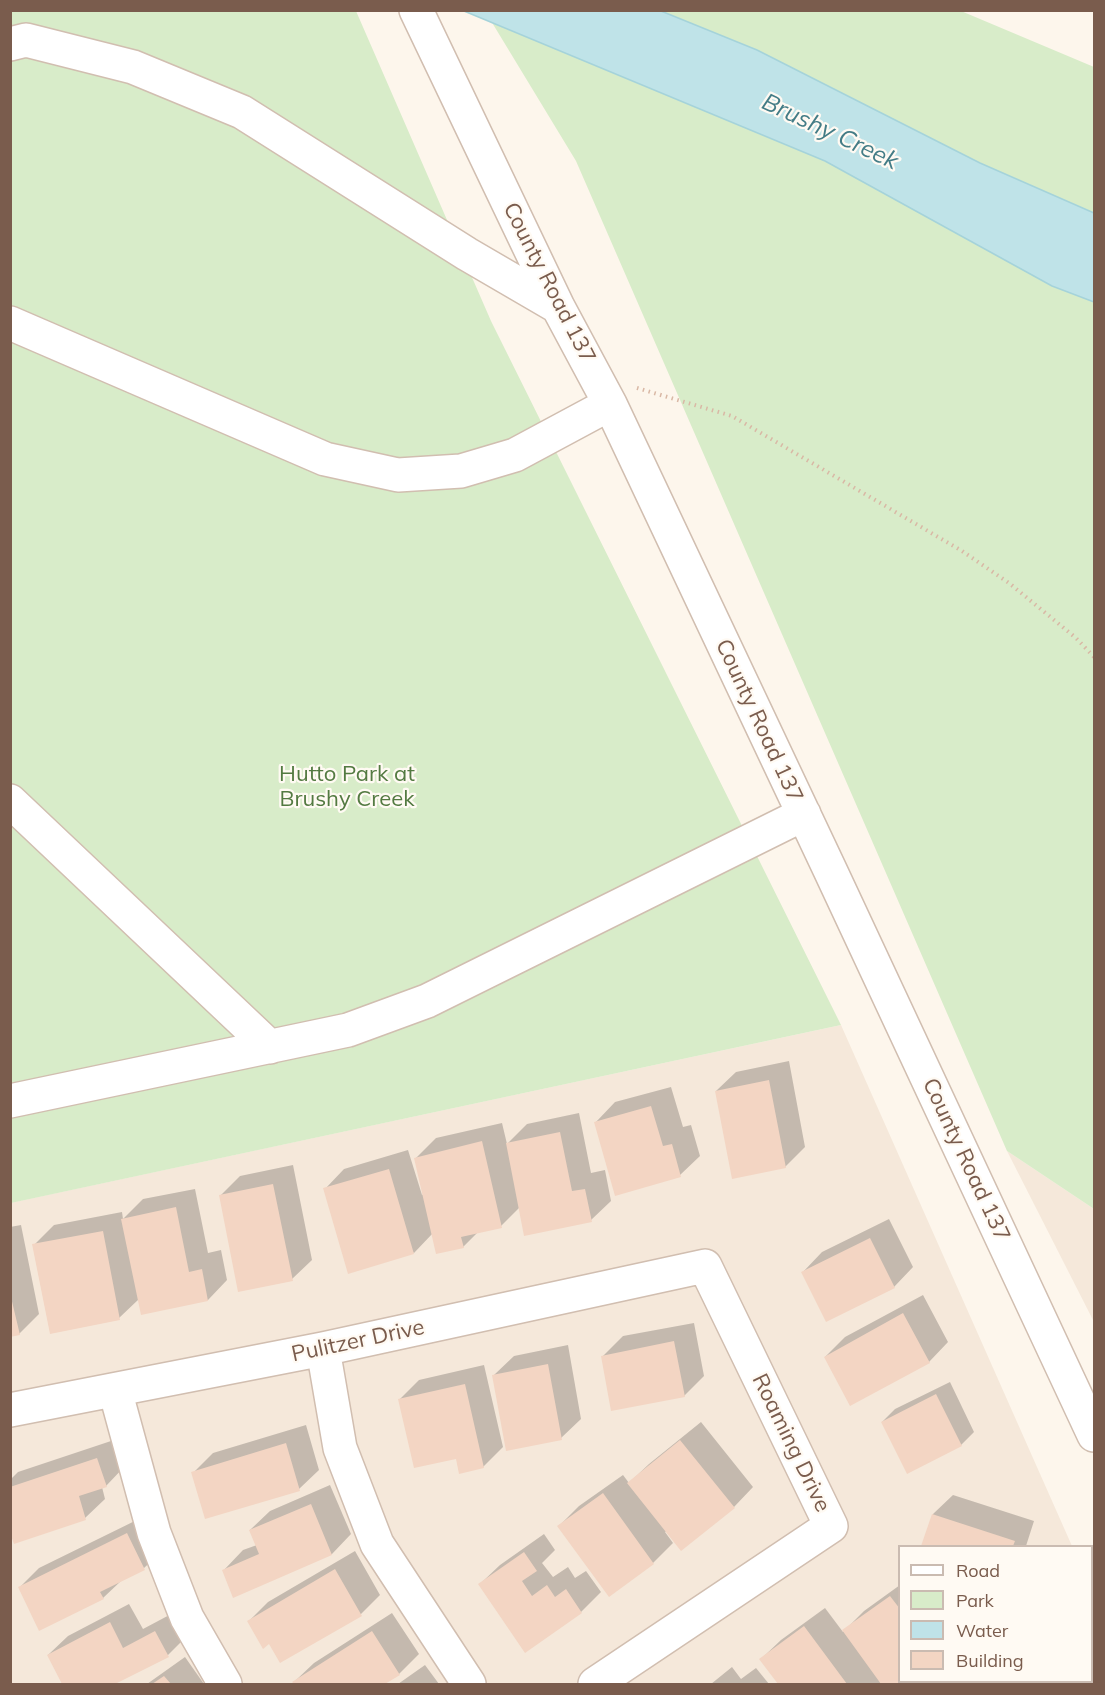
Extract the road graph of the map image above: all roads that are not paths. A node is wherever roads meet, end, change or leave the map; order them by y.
1 (416, 10) edge
2 (10, 44) edge
3 (558, 307) junction
4 (10, 323) edge
5 (603, 390) junction
6 (10, 801) edge
7 (804, 814) junction
8 (270, 1047) junction
9 (10, 1101) edge
10 (705, 1266) joint
11 (322, 1349) junction
12 (115, 1390) junction
13 (10, 1410) edge
14 (1095, 1435) edge
15 (225, 1684) edge
16 (469, 1684) edge
17 (595, 1684) edge

1 - 3 street, County Road 137
2 - 3 street
3 - 5 street, County Road 137
4 - 5 street
5 - 7 street, County Road 137
6 - 8 street
7 - 8 street
7 - 14 street, County Road 137
8 - 9 street
10 - 11 street, Pulitzer Drive
10 - 17 street, Roaming Drive
11 - 12 street, Pulitzer Drive
11 - 16 street
12 - 13 street, Pulitzer Drive
12 - 15 street

